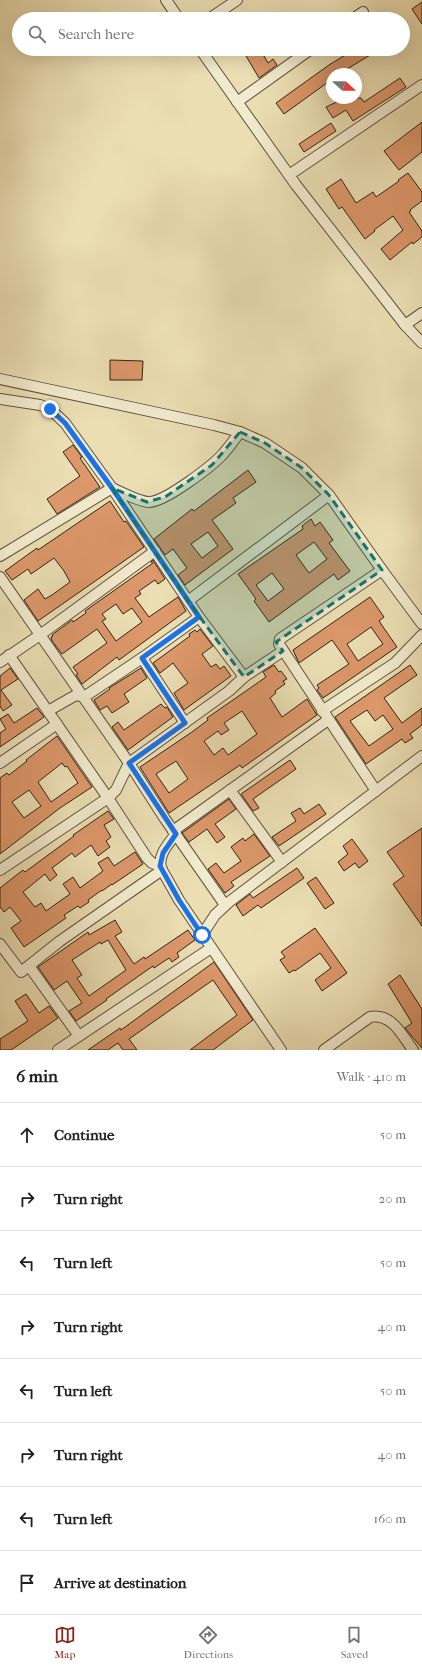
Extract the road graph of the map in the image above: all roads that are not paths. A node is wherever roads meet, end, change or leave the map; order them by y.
1 (166, 0) edge
2 (237, 0) edge
3 (174, 12) edge
4 (219, 12) edge
5 (205, 56) edge
6 (301, 56) edge
7 (422, 86) edge
8 (237, 102) junction
9 (289, 175) junction
10 (422, 313) edge
11 (405, 325) junction
12 (422, 342) edge
13 (0, 379) edge
14 (0, 399) edge
15 (240, 432) junction
16 (112, 488) junction
17 (329, 495) junction
18 (155, 551) junction
19 (0, 556) edge
20 (382, 570) junction
21 (0, 577) edge
22 (188, 601) junction
23 (199, 617) junction
24 (421, 619) edge
25 (40, 635) junction
26 (422, 635) edge
27 (283, 651) junction
28 (9, 655) junction
29 (142, 658) junction
30 (0, 662) edge
31 (244, 677) junction
32 (84, 697) junction
33 (48, 711) junction
34 (322, 711) junction
35 (328, 720) junction
36 (185, 723) junction
37 (57, 724) junction
38 (422, 756) edge
39 (0, 763) edge
40 (129, 763) junction
41 (230, 790) junction
42 (376, 791) junction
43 (108, 798) junction
44 (175, 832) junction
45 (282, 862) junction
46 (161, 868) junction
47 (0, 870) edge
48 (226, 905) junction
49 (202, 935) junction
50 (0, 944) edge
51 (211, 948) junction
52 (28, 966) junction
53 (79, 1036) junction
54 (58, 1050) edge
55 (281, 1050) edge
56 (324, 1050) edge
57 (413, 1050) edge

1 - 3 street
2 - 4 street
5 - 8 street
6 - 8 street
7 - 9 street
8 - 9 street
9 - 11 street
10 - 11 street
11 - 12 street
13 - 15 street
14 - 16 street
15 - 16 street
15 - 17 street
16 - 18 street
16 - 19 street
17 - 20 street
17 - 22 street
18 - 22 street
18 - 25 street
20 - 24 street
20 - 27 street
21 - 25 street
22 - 23 street
23 - 29 street
23 - 31 street
25 - 28 street
25 - 32 street
26 - 34 street
27 - 31 street
27 - 34 street
28 - 30 street
28 - 33 street
29 - 32 street
29 - 36 street
31 - 36 street
32 - 33 street
32 - 40 street
33 - 37 street
34 - 35 street
35 - 41 street
35 - 42 street
36 - 40 street
37 - 39 street
37 - 43 street
38 - 42 street
40 - 43 street
40 - 44 street
41 - 44 street
41 - 45 street
42 - 45 street
43 - 46 street
43 - 47 street
44 - 46 street
44 - 48 street
45 - 48 street
46 - 49 street
46 - 52 street
48 - 49 street
49 - 51 street
50 - 52 street
51 - 53 street
51 - 55 street
52 - 53 street
53 - 54 street
56 - 57 street

